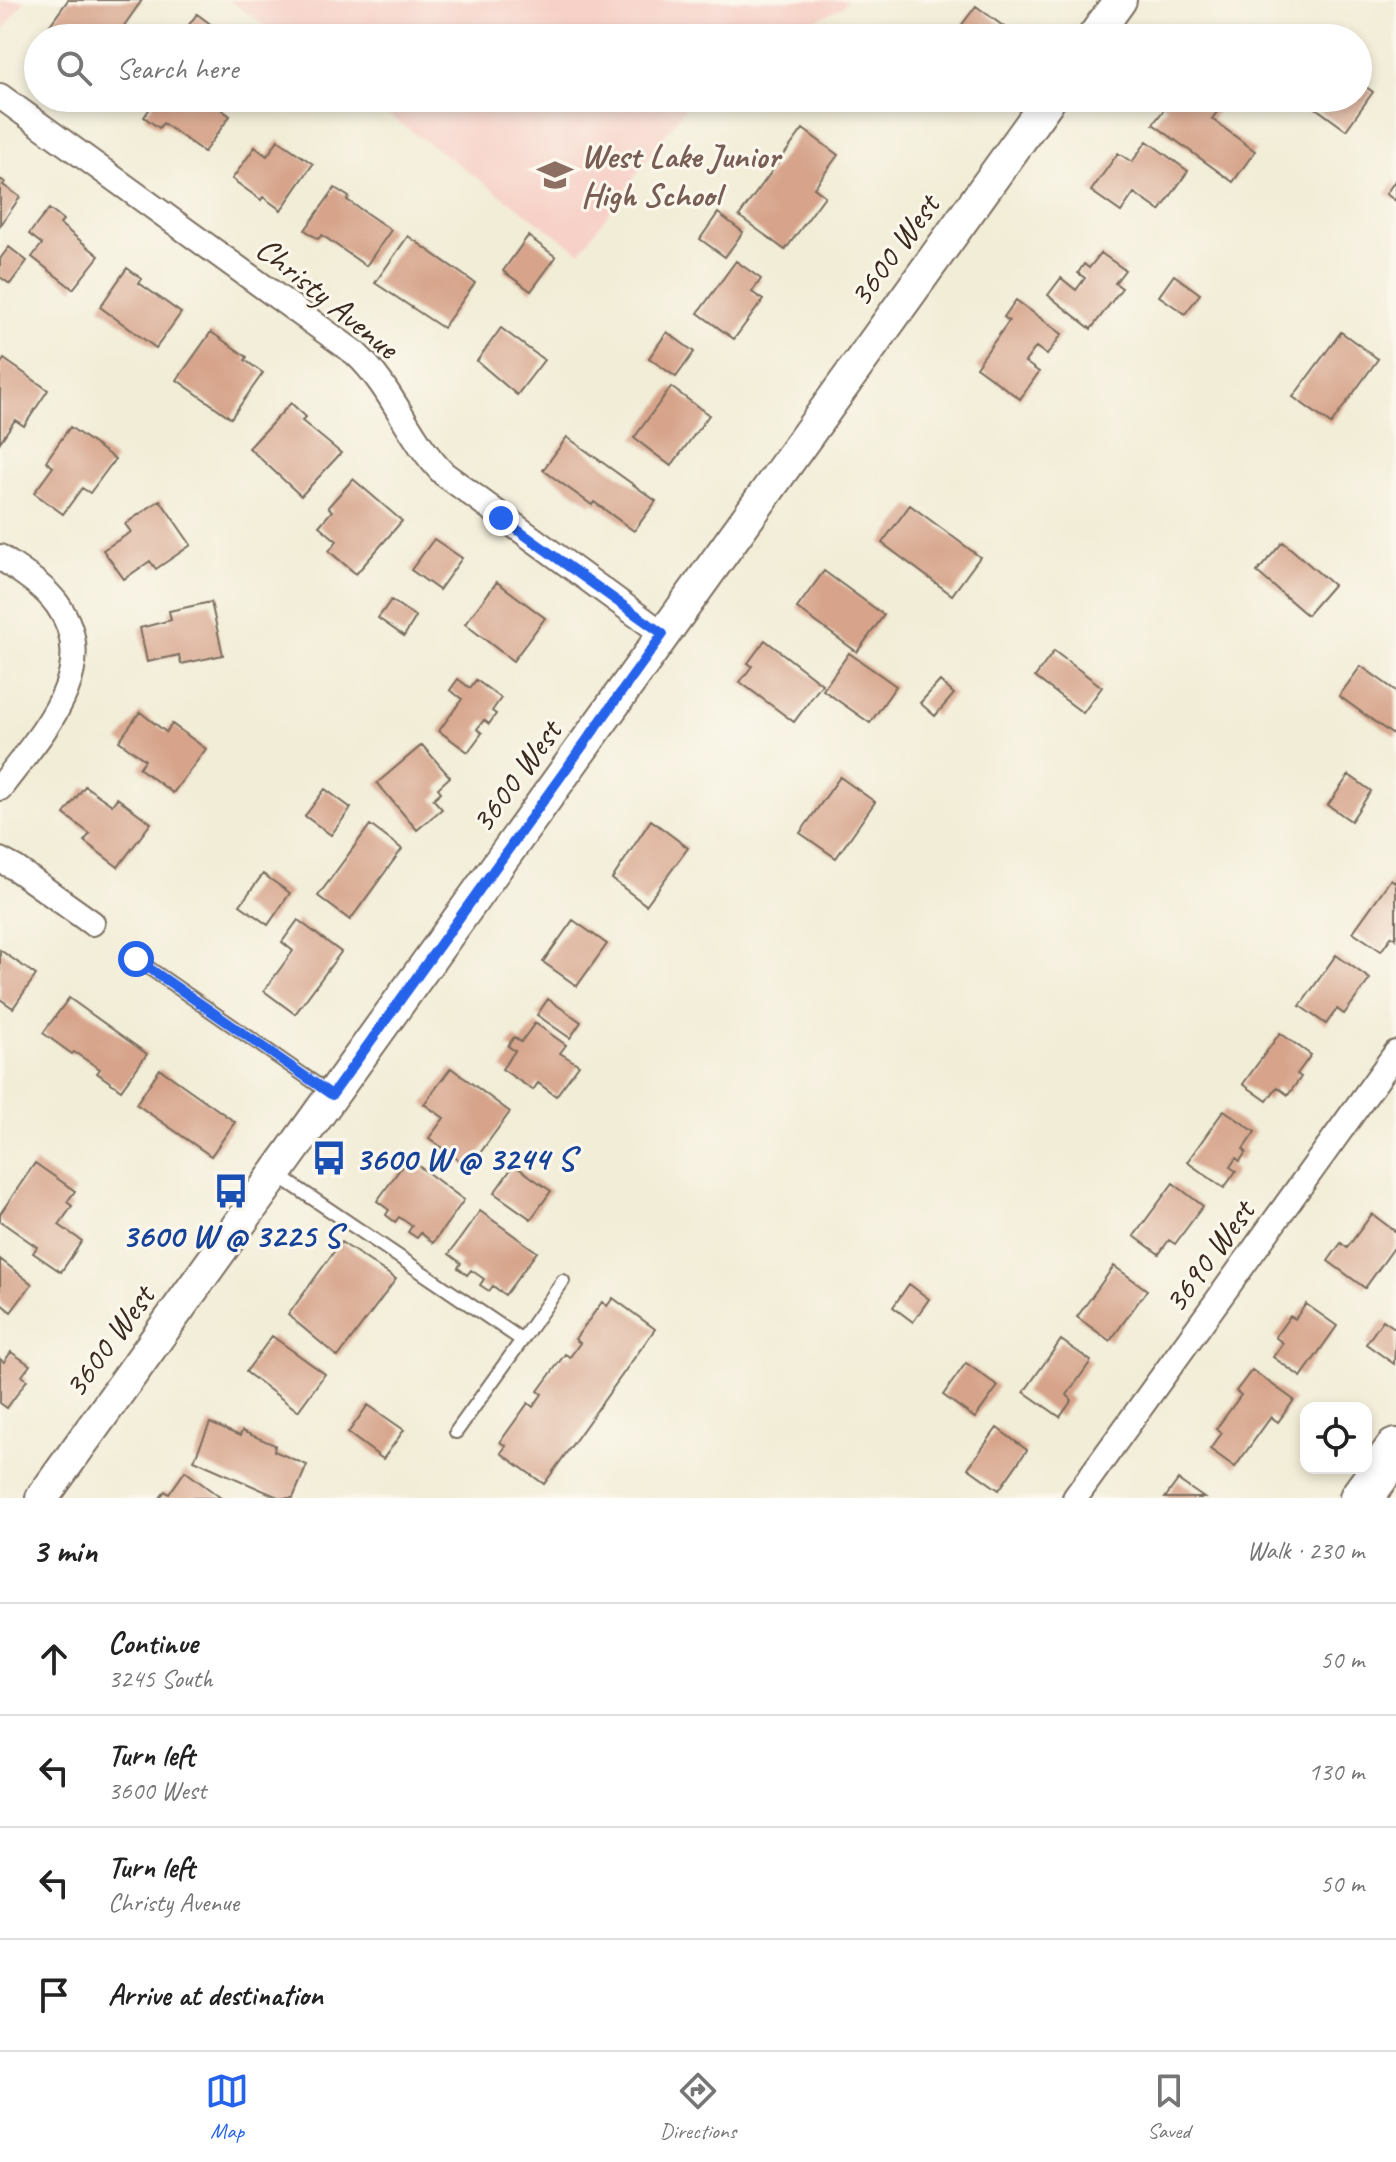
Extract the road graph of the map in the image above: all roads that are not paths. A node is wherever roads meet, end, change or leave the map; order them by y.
1 (1120, 0) edge
2 (1103, 24) edge
3 (0, 96) edge
4 (1040, 112) edge
5 (0, 557) edge
6 (663, 634) junction
7 (0, 788) edge
8 (0, 860) edge
9 (92, 923) dead end
10 (136, 959) dead end
11 (1396, 1053) edge
12 (332, 1095) junction
13 (275, 1173) junction
14 (563, 1281) dead end
15 (522, 1340) junction
16 (456, 1432) dead end
17 (1396, 1450) edge
18 (42, 1498) edge
19 (1075, 1498) edge
20 (1361, 1498) edge

1 - 2 street
3 - 6 street, Christy Avenue
4 - 6 street, 3600 West
5 - 7 street
6 - 12 street, 3600 West
8 - 9 street
10 - 12 lane
11 - 19 street, 3690 West
12 - 13 street, 3600 West
13 - 15 lane
13 - 18 street, 3600 West
14 - 15 lane
15 - 16 lane
17 - 20 highway

